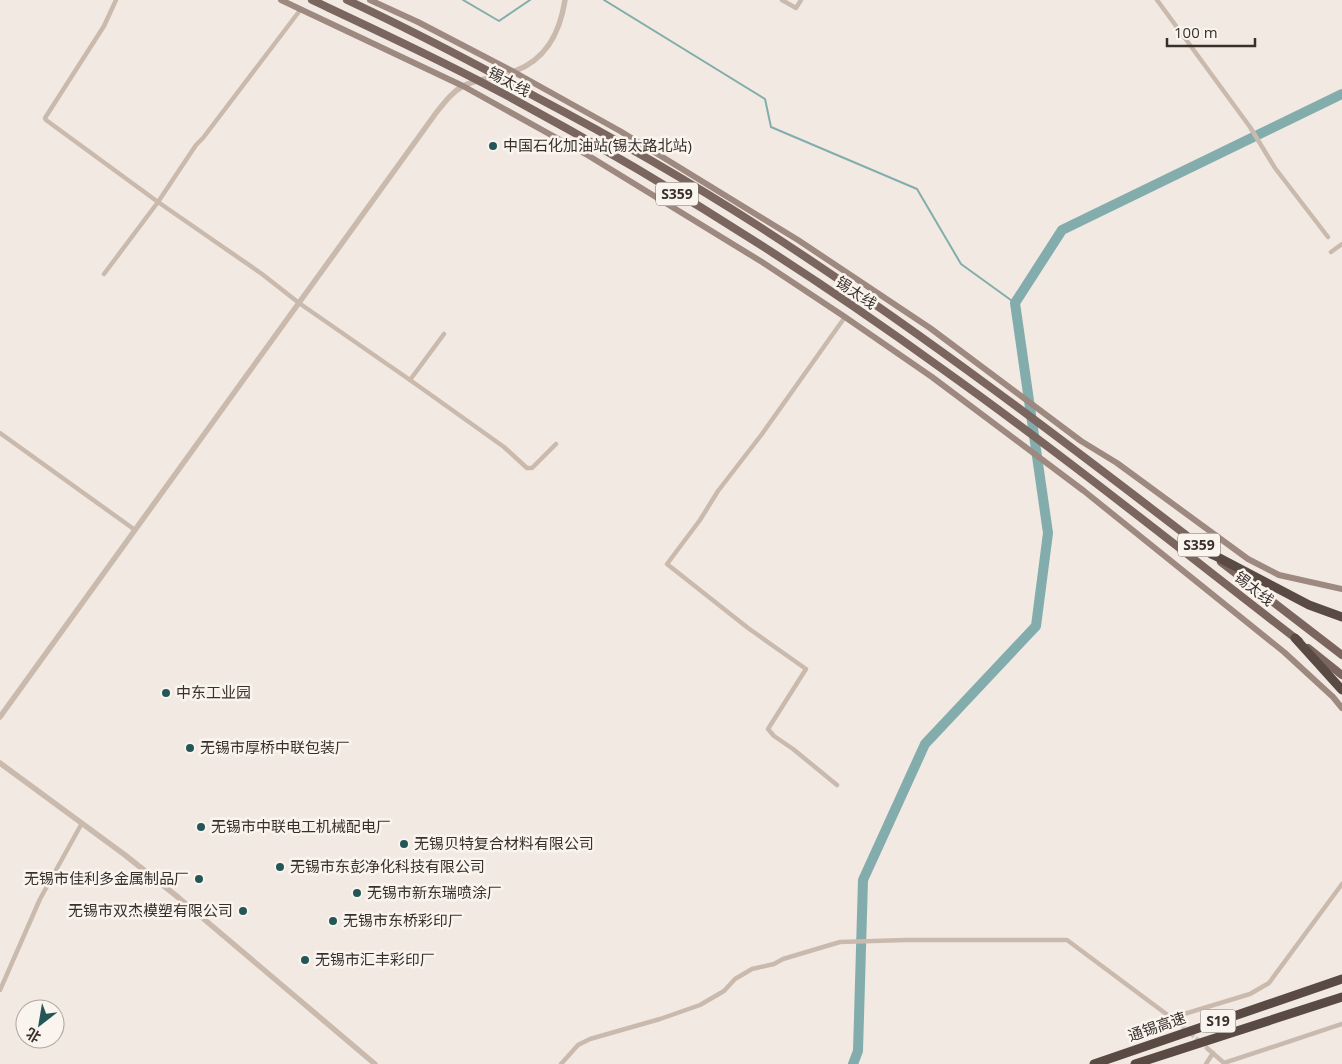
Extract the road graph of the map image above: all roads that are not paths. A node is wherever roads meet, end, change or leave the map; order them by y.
1 (116, 0) edge
2 (281, 0) edge
3 (312, 0) edge
4 (347, 0) edge
5 (370, 0) edge
6 (782, 0) edge
7 (801, 0) edge
8 (1157, 0) edge
9 (564, 3) edge
10 (302, 9) junction
11 (514, 72) junction
12 (497, 76) junction
13 (479, 81) junction
14 (463, 86) junction
15 (158, 202) junction
16 (1328, 237) dead end
17 (1342, 244) edge
18 (1331, 252) dead end
19 (104, 274) dead end
20 (299, 303) junction
21 (845, 317) junction
22 (444, 334) dead end
23 (410, 380) junction
24 (0, 433) edge
25 (556, 444) dead end
26 (135, 530) junction
27 (1208, 552) junction
28 (1342, 589) edge
29 (1342, 617) edge
30 (1294, 638) junction
31 (1342, 655) edge
32 (1342, 675) edge
33 (1342, 690) edge
34 (1342, 708) edge
35 (0, 718) edge
36 (0, 763) edge
37 (837, 785) dead end
38 (82, 823) junction
39 (1342, 884) edge
40 (1342, 979) edge
41 (0, 990) edge
42 (1342, 997) edge
43 (1170, 1018) junction
44 (1342, 1024) edge
45 (1180, 1025) tunnel mouth
46 (1208, 1049) tunnel mouth
47 (1213, 1053) junction
48 (374, 1064) edge
49 (562, 1064) edge
50 (1094, 1064) edge
51 (1135, 1064) edge
52 (1206, 1064) edge

1 - 15 street
2 - 10 main road
3 - 13 main road, 锡太线 / S359
4 - 12 main road, 锡太线 / S359
5 - 11 main road
6 - 7 street
8 - 16 street
9 - 11 street
10 - 14 main road
10 - 15 street
11 - 12 street
11 - 28 main road
12 - 13 street
12 - 27 main road, 锡太线 / S359
13 - 14 street
13 - 30 main road, 锡太线 / S359
14 - 20 street
14 - 21 main road
15 - 19 street
15 - 20 street
17 - 18 street
20 - 23 street
20 - 26 street
21 - 34 main road
21 - 37 street
22 - 23 street
23 - 25 street
24 - 26 street
26 - 35 street
27 - 29 highway
27 - 31 main road, 锡太线 / S359
30 - 32 main road, 锡太线 / S359
30 - 33 highway
36 - 38 street
38 - 41 street
38 - 48 street
39 - 43 street
40 - 50 highway, 通锡高速 / S19
42 - 51 highway, 通锡高速 / S19
43 - 45 street
43 - 49 street
44 - 47 street
46 - 47 street
47 - 52 street

